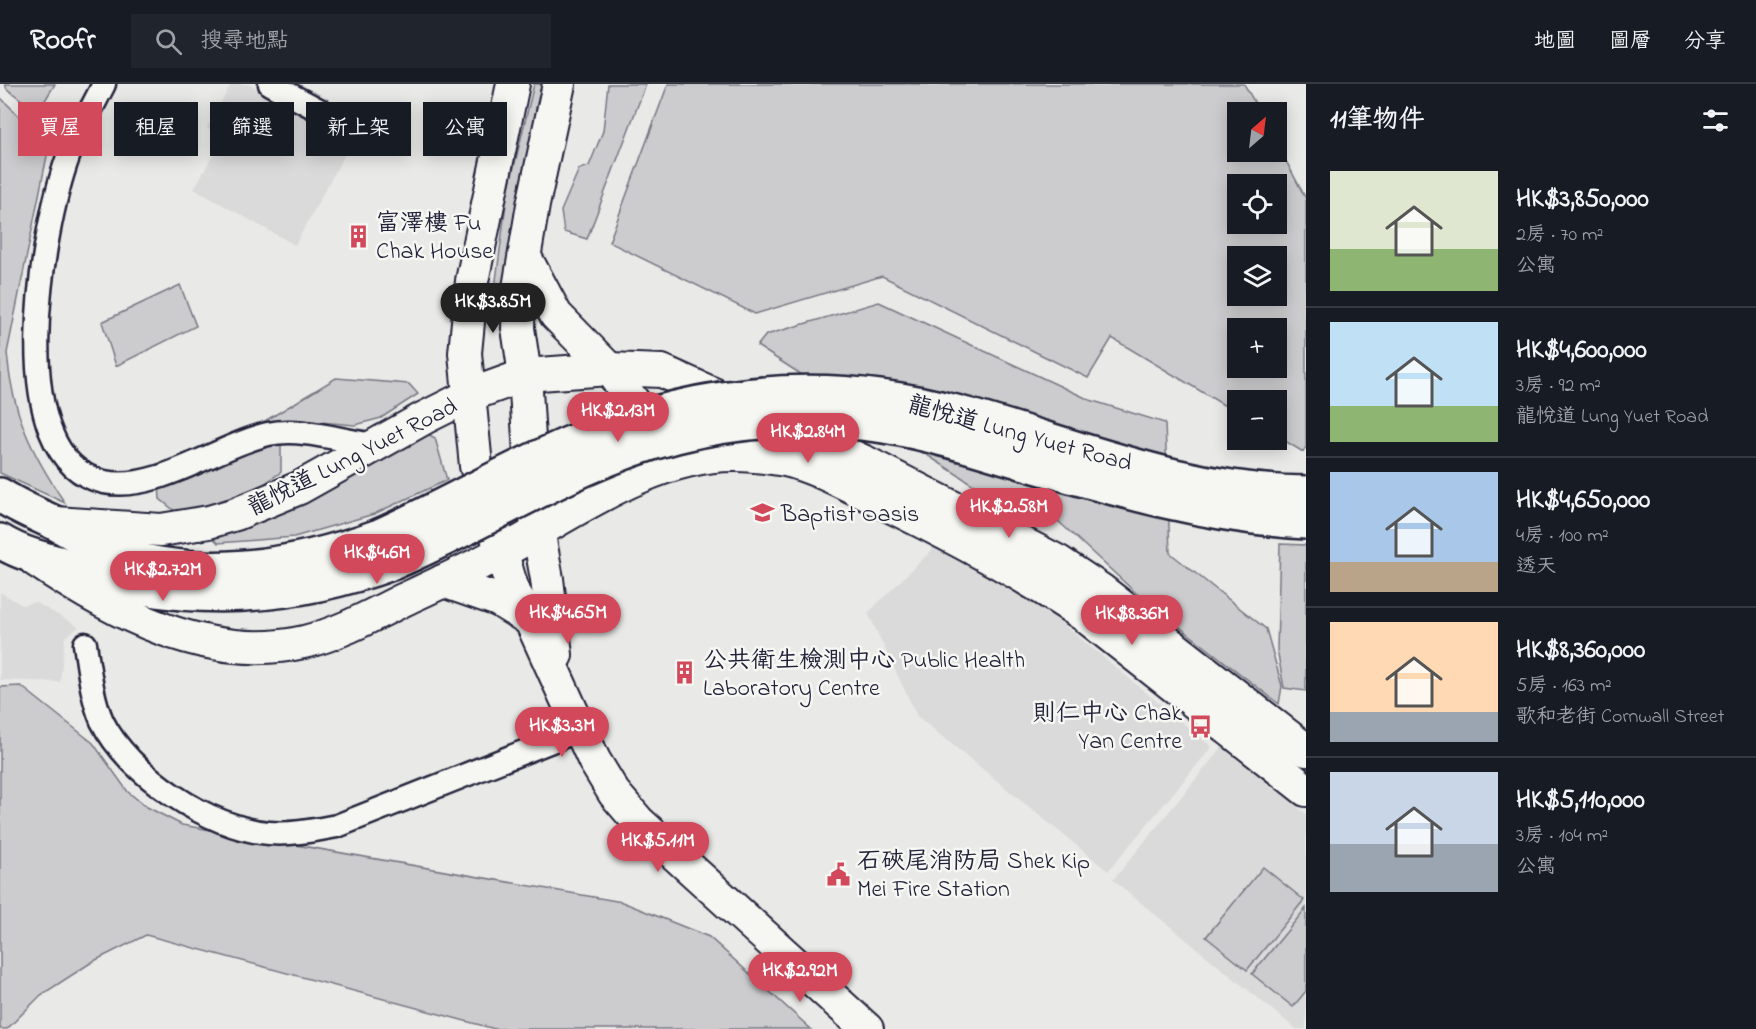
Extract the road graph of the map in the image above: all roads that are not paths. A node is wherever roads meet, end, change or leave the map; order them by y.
1 (104, 84) edge
2 (270, 84) edge
3 (513, 84) edge
4 (559, 84) edge
5 (306, 103) edge
6 (525, 256) junction
7 (609, 369) junction
8 (525, 375) junction
9 (470, 395) junction
10 (376, 445) junction
11 (638, 479) junction
12 (1306, 493) edge
13 (0, 495) edge
14 (1306, 522) edge
15 (55, 523) junction
16 (538, 532) junction
17 (13, 548) edge
18 (385, 549) junction
19 (500, 552) junction
20 (443, 581) junction
21 (531, 621) junction
22 (85, 644) dead end
23 (560, 689) junction
24 (579, 730) junction
25 (1306, 750) edge
26 (1306, 790) edge
27 (867, 1029) edge

1 - 10 street
2 - 5 street
3 - 9 main road
4 - 6 main road
6 - 7 main road
6 - 8 main road
7 - 8 main road, 龍悅道 Lung Yuet Road
7 - 11 main road
7 - 25 main road, 龍悅道 Lung Yuet Road
8 - 9 main road, 龍悅道 Lung Yuet Road
8 - 16 main road
9 - 10 main road, 龍悅道 Lung Yuet Road
9 - 19 main road
10 - 15 main road, 龍悅道 Lung Yuet Road
11 - 16 main road, 龍悅道 Lung Yuet Road
11 - 26 main road, 龍悅道 Lung Yuet Road
12 - 18 main road, 龍悅道 Lung Yuet Road, bridge
13 - 15 main road, 龍悅道 Lung Yuet Road
14 - 18 main road, 龍悅道 Lung Yuet Road, bridge
15 - 18 main road, 龍悅道 Lung Yuet Road
16 - 19 main road, 龍悅道 Lung Yuet Road
16 - 23 main road
17 - 18 main road, 龍悅道 Lung Yuet Road
17 - 20 main road, 龍悅道 Lung Yuet Road
19 - 20 main road, 龍悅道 Lung Yuet Road
19 - 21 main road
20 - 21 main road
21 - 23 main road
22 - 24 street
23 - 24 main road
24 - 27 main road

